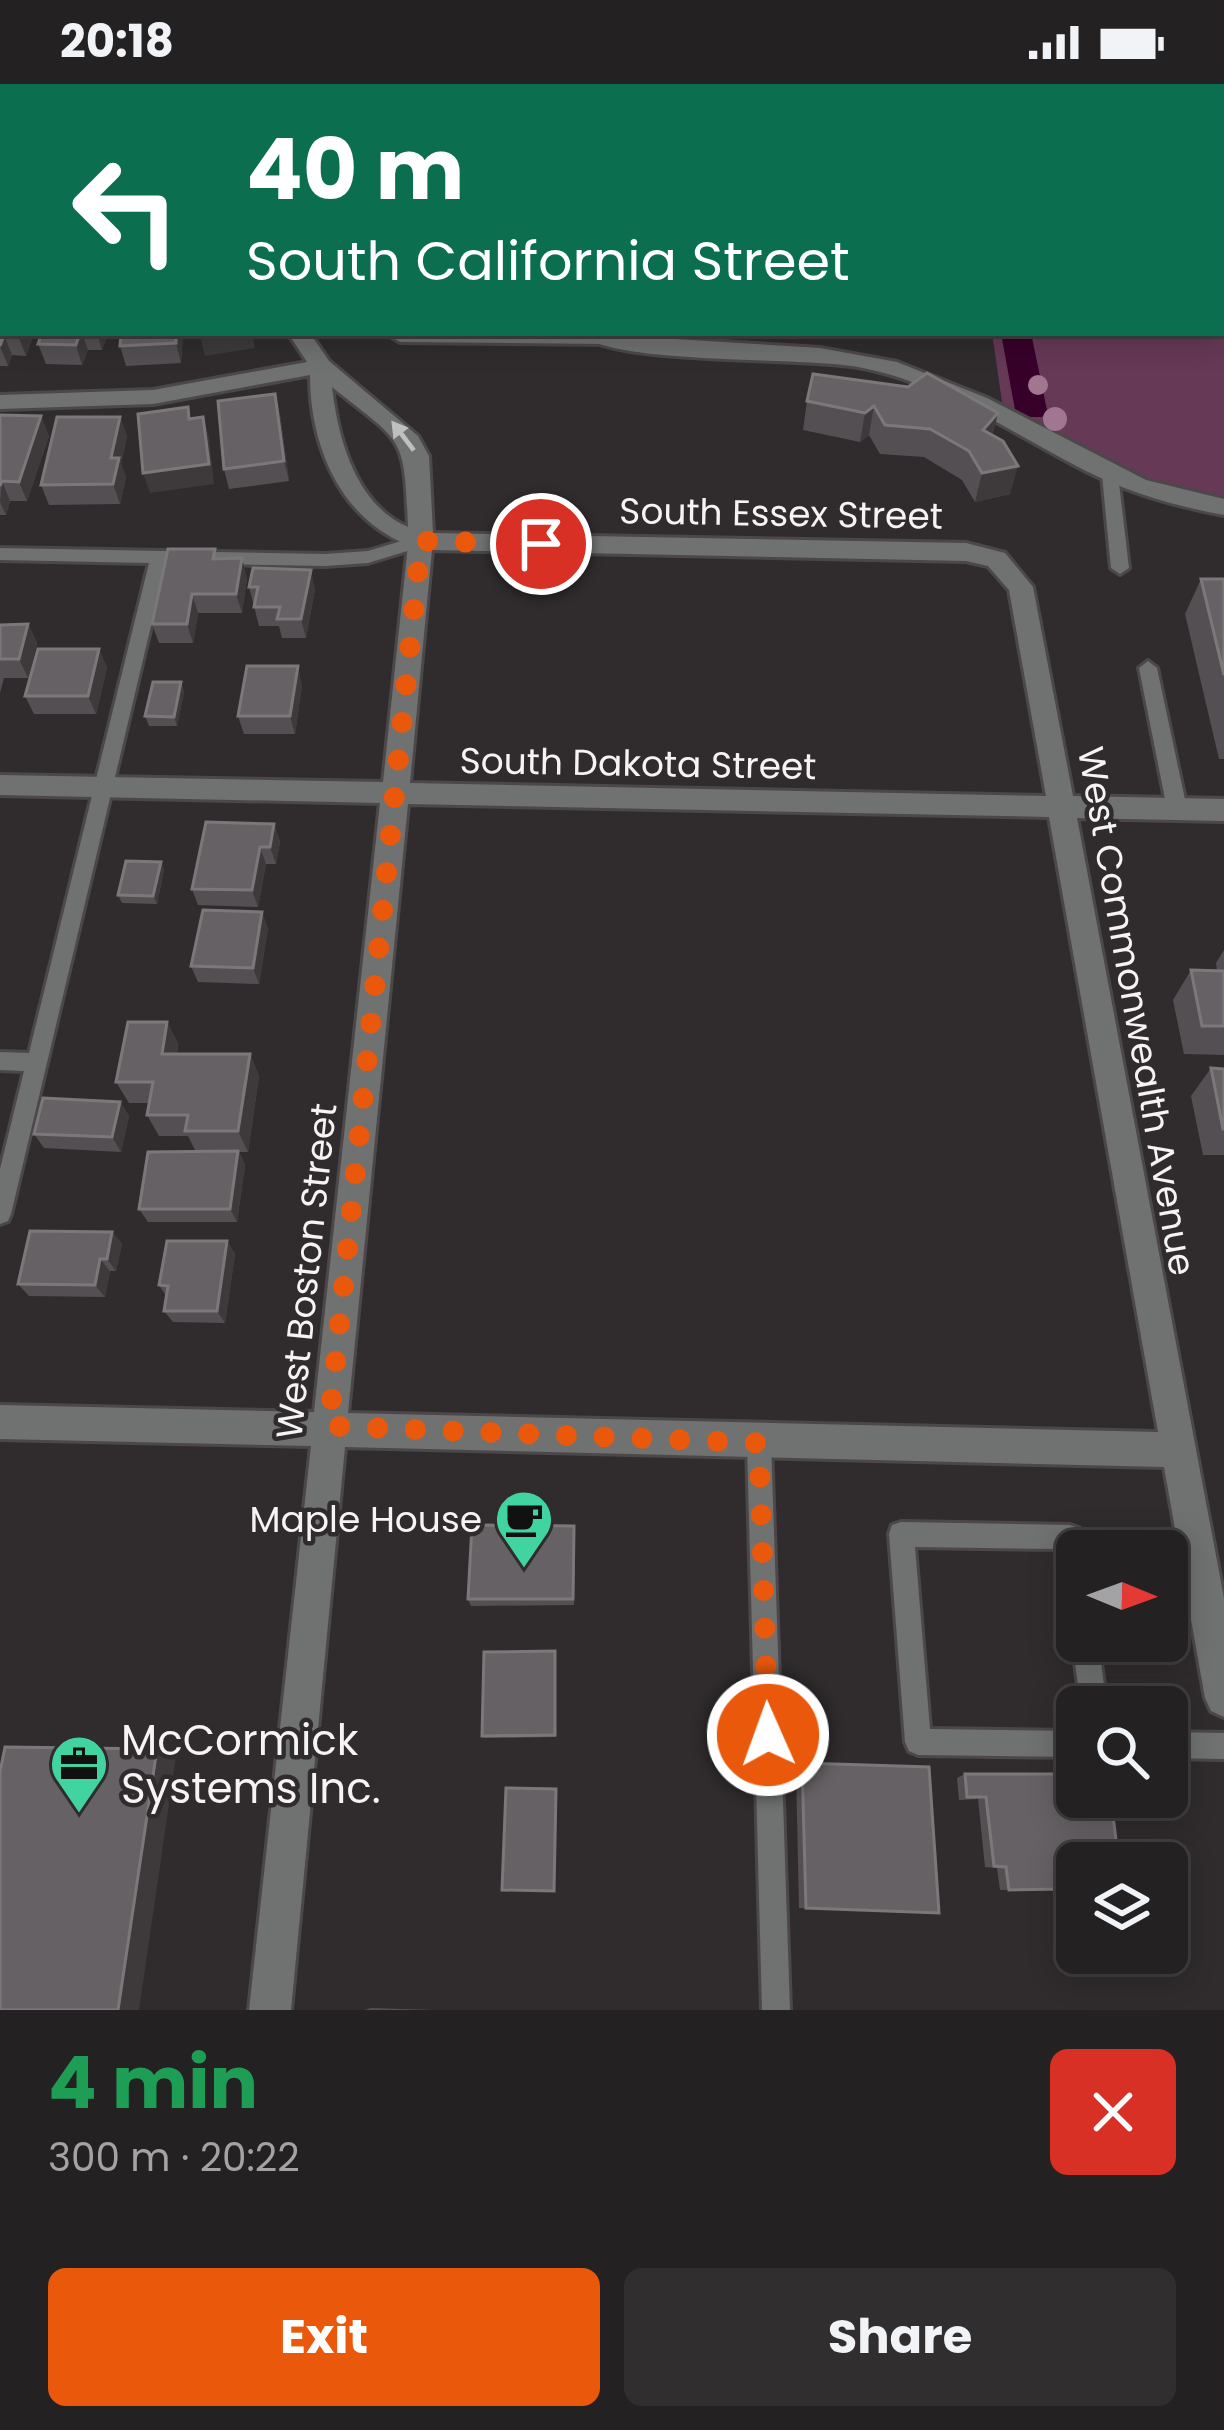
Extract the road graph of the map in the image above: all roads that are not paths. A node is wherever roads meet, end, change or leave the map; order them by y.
1 (301, 336) edge
2 (599, 336) edge
3 (400, 337) dead end
4 (320, 366) junction
5 (0, 402) edge
6 (1110, 475) junction
7 (1224, 507) edge
8 (421, 541) junction
9 (0, 554) edge
10 (158, 557) junction
11 (996, 559) joint
12 (1120, 568) dead end
13 (1148, 668) dead end
14 (0, 785) edge
15 (101, 788) junction
16 (394, 796) junction
17 (1059, 806) junction
18 (1178, 809) junction
19 (1224, 811) edge
20 (0, 1061) edge
21 (36, 1062) junction
22 (0, 1214) edge
23 (0, 1422) edge
24 (329, 1426) junction
25 (759, 1443) junction
26 (1179, 1450) junction
27 (1056, 1537) edge
28 (1224, 1698) edge
29 (1056, 1744) edge
30 (1188, 1745) edge
31 (1224, 1746) edge
32 (270, 2010) edge
33 (776, 2010) edge

1 - 4 street, West Boston Street
2 - 3 lane
2 - 6 street
4 - 5 street
4 - 8 street, West Boston Street
8 -> 4 street, West Boston Street
6 - 7 street
6 - 12 lane
8 - 10 lane
8 - 11 street, South Essex Street
8 - 16 street, West Boston Street
9 - 10 lane
10 - 15 lane
11 - 17 street, West Commonwealth Avenue
13 - 18 lane
14 - 15 street, South Dakota Street
15 - 16 street, South Dakota Street
15 - 21 lane
16 - 17 street, South Dakota Street
16 - 24 street, West Boston Street
17 - 18 street, South Dakota Street
17 - 26 street, West Commonwealth Avenue
18 - 19 street, South Dakota Street
20 - 21 lane
21 - 22 lane
23 - 24 street
24 - 25 street
24 - 32 street, West Boston Street
25 - 26 street
25 - 33 lane
26 - 28 street, West Commonwealth Avenue
27 - 29 lane
30 - 31 lane

